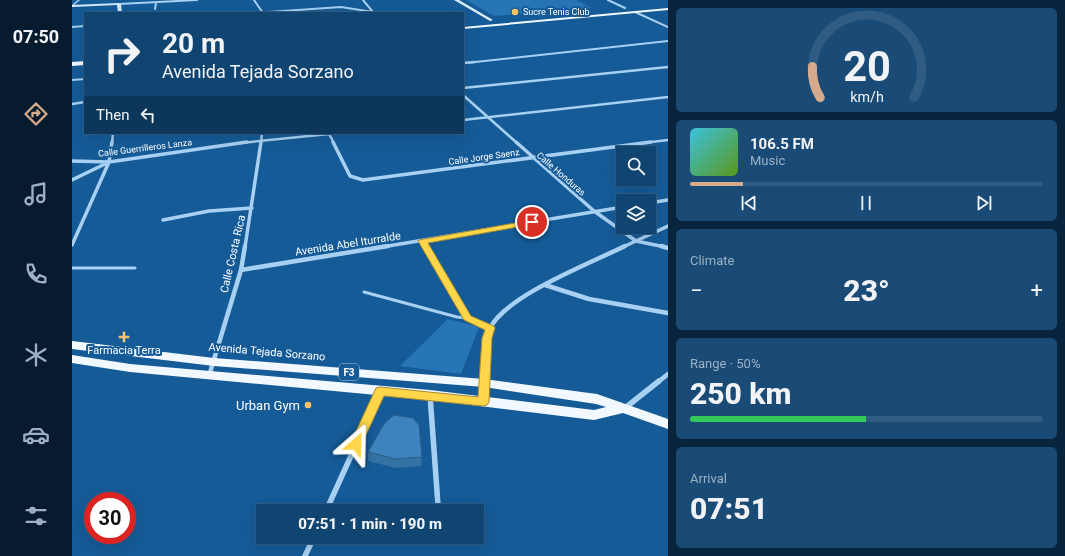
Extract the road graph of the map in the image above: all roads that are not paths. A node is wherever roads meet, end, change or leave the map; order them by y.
1 (79, 0) edge
2 (197, 0) edge
3 (254, 0) edge
4 (363, 0) edge
5 (456, 0) edge
6 (608, 0) edge
7 (156, 3) junction
8 (120, 4) junction
9 (668, 4) edge
10 (72, 6) edge
11 (624, 8) junction
12 (154, 9) dead end
13 (668, 9) edge
14 (120, 12) edge
15 (262, 12) edge
16 (276, 12) edge
17 (368, 12) edge
18 (373, 12) edge
19 (635, 12) junction
20 (491, 20) junction
21 (464, 22) edge
22 (499, 25) junction
23 (84, 26) edge
24 (668, 27) edge
25 (72, 28) edge
26 (464, 28) edge
27 (668, 41) edge
28 (84, 63) edge
29 (464, 63) edge
30 (72, 64) edge
31 (668, 67) edge
32 (84, 79) edge
33 (72, 80) edge
34 (464, 88) edge
35 (464, 97) edge
36 (668, 97) edge
37 (84, 102) edge
38 (72, 104) edge
39 (487, 117) junction
40 (464, 120) edge
41 (113, 134) edge
42 (262, 134) edge
43 (330, 134) joint
44 (668, 140) edge
45 (261, 141) junction
46 (531, 157) junction
47 (72, 161) edge
48 (109, 162) junction
49 (72, 180) edge
50 (668, 200) edge
51 (656, 202) edge
52 (252, 208) junction
53 (616, 208) edge
54 (594, 212) junction
55 (163, 220) dead end
56 (668, 226) edge
57 (422, 241) junction
58 (636, 241) junction
59 (72, 245) edge
60 (668, 248) edge
61 (72, 268) edge
62 (135, 268) dead end
63 (241, 270) junction
64 (544, 285) junction
65 (364, 292) dead end
66 (668, 313) edge
67 (467, 318) junction
68 (490, 328) junction
69 (72, 345) edge
70 (72, 359) edge
71 (214, 362) junction
72 (668, 374) edge
73 (209, 376) junction
74 (484, 383) junction
75 (380, 391) junction
76 (430, 395) junction
77 (483, 402) junction
78 (625, 408) junction
79 (668, 424) edge
80 (329, 504) edge
81 (438, 504) edge
82 (311, 544) edge
83 (305, 556) edge

1 - 10 lane
2 - 7 street
3 - 15 street
4 - 18 street
5 - 20 street
6 - 11 street
7 - 8 street
7 - 12 street
8 - 10 street
8 - 14 street
9 - 11 main road
11 - 19 main road
11 - 20 main road
13 - 19 main road
16 - 17 street
19 - 22 main road
19 - 24 street
20 - 21 main road
20 - 22 main road
22 - 26 main road
23 - 25 street
27 - 29 street
28 - 30 main road
31 - 34 street
32 - 33 lane
35 - 39 street, Calle Honduras
36 - 39 street
37 - 38 street
39 - 40 street
39 - 46 street, Calle Honduras
41 - 48 street
42 - 45 street, Calle Costa Rica
43 - 45 street, Calle Guerrilleros Lanza
43 - 46 street, Calle Jorge Saenz
44 - 46 street, Calle Jorge Saenz
45 - 48 street, Calle Guerrilleros Lanza
45 - 52 street, Calle Costa Rica
46 - 54 street, Calle Honduras
47 - 48 street, Calle Guerrilleros Lanza
48 - 49 street
48 - 59 street
50 - 51 street
52 - 55 street
52 - 63 street, Calle Costa Rica
53 - 54 street, Avenida Abel Iturralde
54 - 57 street, Avenida Abel Iturralde
54 - 58 street, Calle Honduras
56 - 58 street
57 - 63 street, Avenida Abel Iturralde
57 - 67 street
58 - 60 street
58 - 64 street
61 - 62 lane
63 - 71 street, Calle Costa Rica
64 - 66 street
64 - 68 street
65 - 67 lane
67 - 68 street
68 - 74 street
69 - 71 main road, Avenida Tejada Sorzano / F3
70 - 73 main road, F3
71 - 73 street, Calle Costa Rica
71 - 74 main road, Avenida Tejada Sorzano / F3
72 - 78 street
73 - 75 main road, F3
74 - 77 street
74 - 78 main road, Avenida Tejada Sorzano / F3
75 - 76 main road, F3
75 - 80 street
76 - 77 main road, F3
76 - 81 street
77 - 78 main road, F3
78 - 79 main road, Avenida Tejada Sorzano / F3
82 - 83 street

